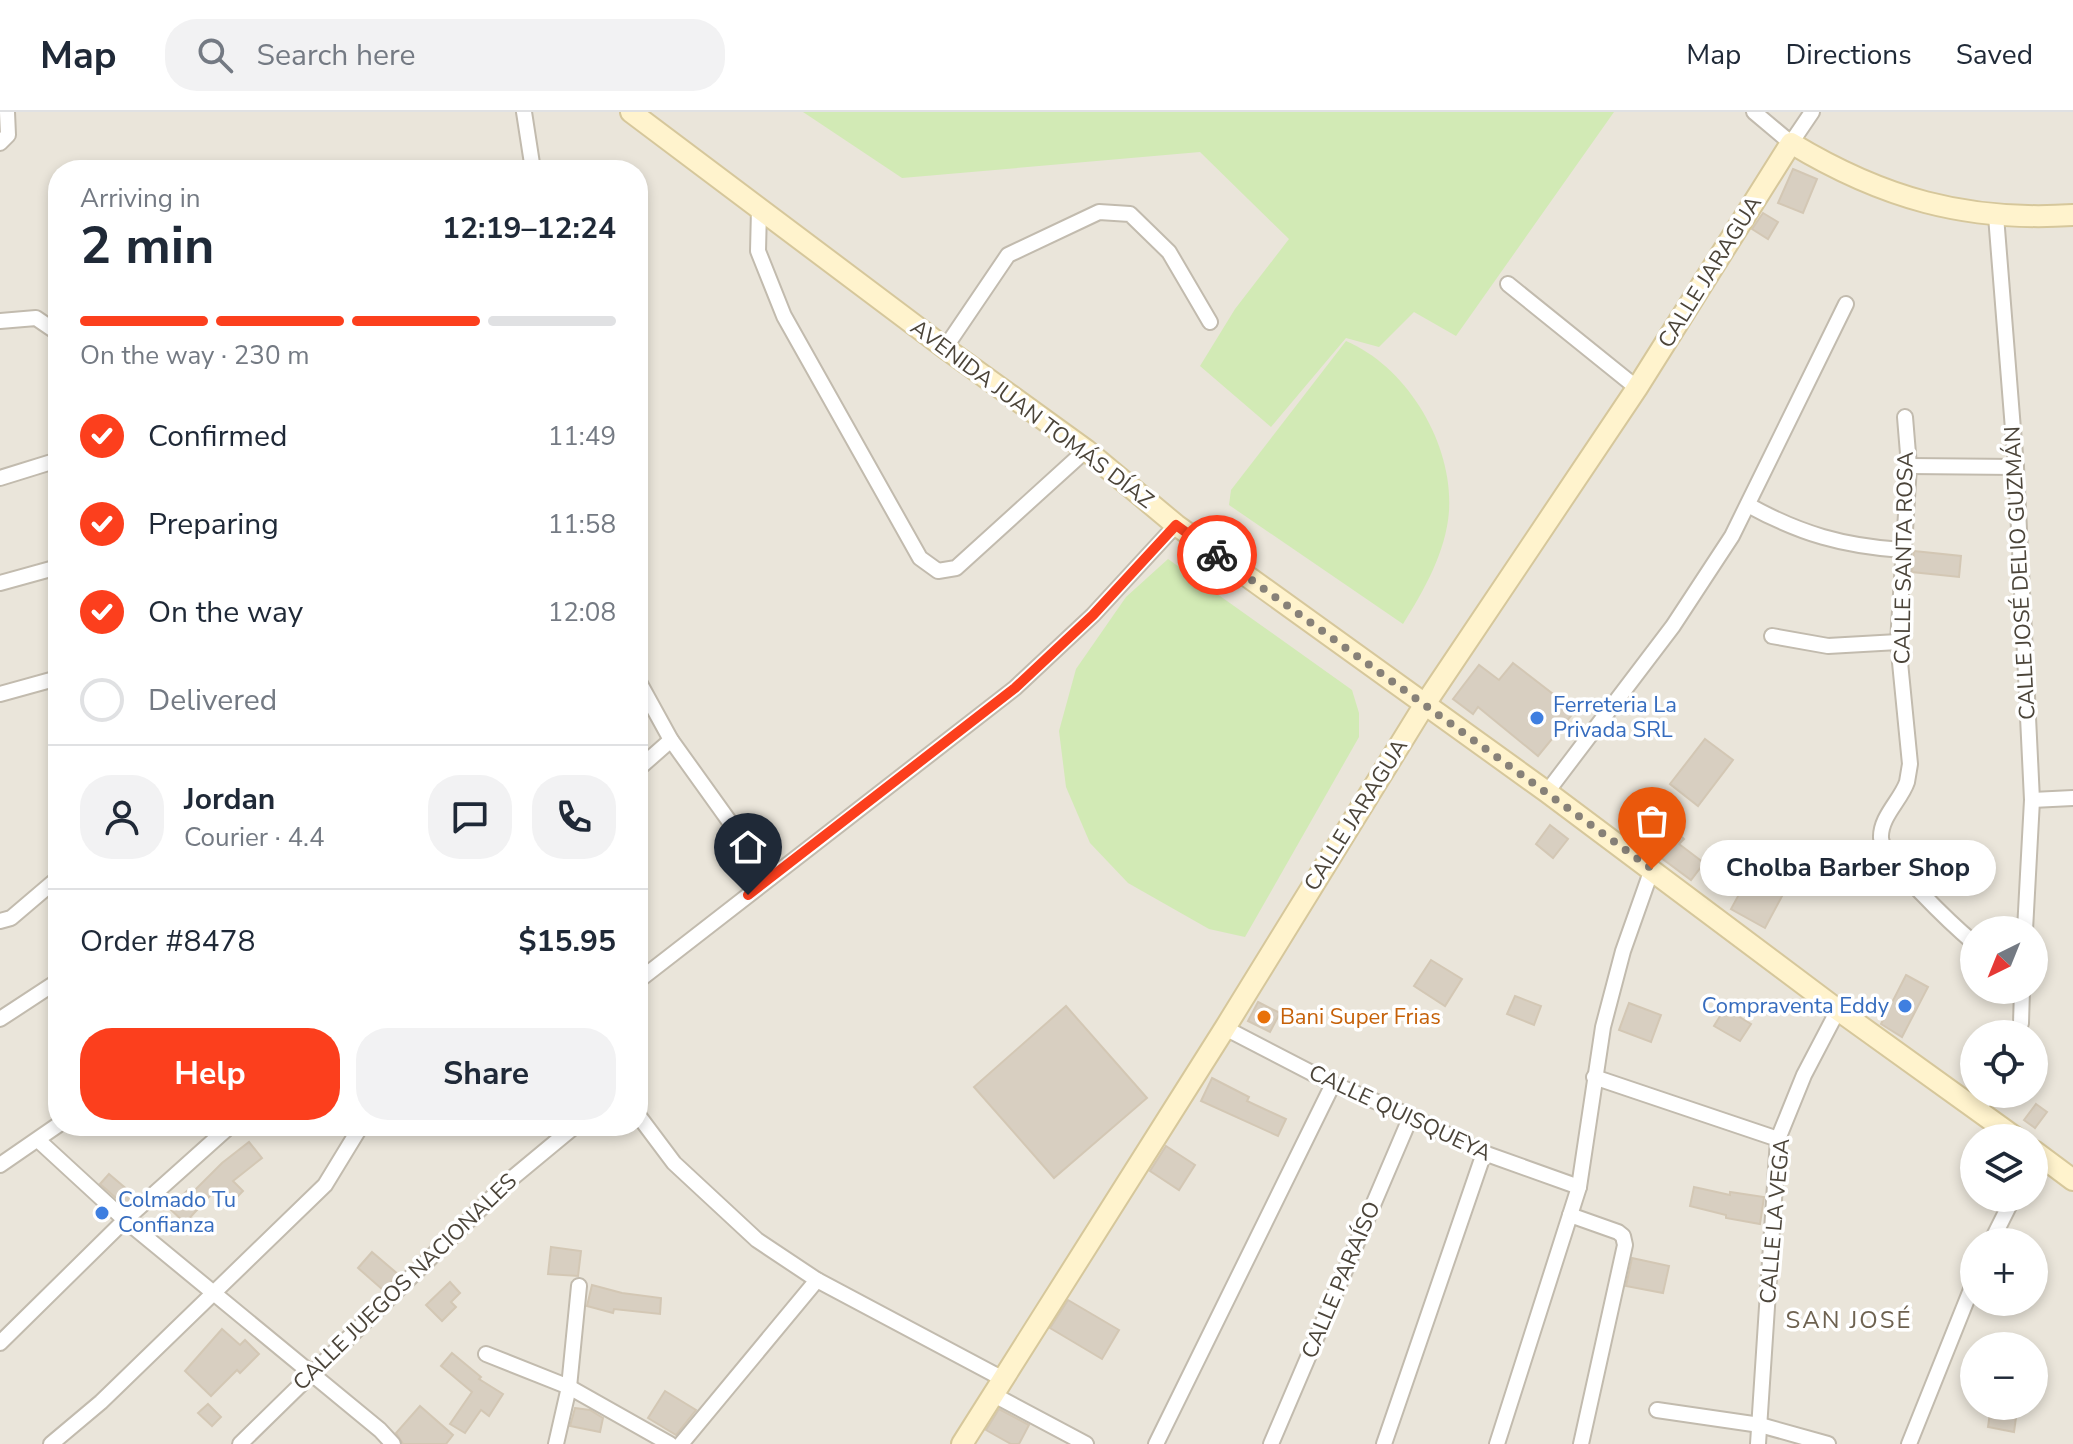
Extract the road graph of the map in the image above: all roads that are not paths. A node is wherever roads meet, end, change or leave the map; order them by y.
1 (7, 112) edge
2 (524, 112) edge
3 (631, 112) edge
4 (1754, 112) edge
5 (1812, 112) edge
6 (0, 143) edge
7 (1791, 143) junction
8 (531, 160) edge
9 (759, 209) junction
10 (2073, 215) edge
11 (1996, 216) junction
12 (1508, 284) dead end
13 (1846, 304) dead end
14 (0, 321) edge
15 (1210, 322) dead end
16 (48, 326) edge
17 (945, 348) junction
18 (1637, 388) junction
19 (1905, 417) dead end
20 (1086, 450) junction
21 (48, 463) edge
22 (1909, 466) junction
23 (2016, 467) junction
24 (0, 478) edge
25 (1748, 505) junction
26 (1176, 525) junction
27 (1902, 550) junction
28 (48, 570) edge
29 (0, 583) edge
30 (1772, 636) dead end
31 (1898, 642) junction
32 (48, 681) edge
33 (0, 694) edge
34 (648, 698) edge
35 (1425, 704) junction
36 (671, 740) junction
37 (648, 760) edge
38 (1547, 792) junction
39 (2073, 798) edge
40 (2032, 800) junction
41 (1652, 869) junction
42 (770, 878) junction
43 (48, 887) edge
44 (2026, 916) edge
45 (0, 921) edge
46 (1960, 931) edge
47 (648, 973) edge
48 (48, 988) edge
49 (1838, 1010) junction
50 (0, 1019) edge
51 (1225, 1028) junction
52 (1594, 1077) junction
53 (1333, 1084) junction
54 (1960, 1087) edge
55 (1989, 1108) edge
56 (1411, 1116) junction
57 (2004, 1124) edge
58 (648, 1128) edge
59 (48, 1132) edge
60 (219, 1136) edge
61 (355, 1136) edge
62 (563, 1136) edge
63 (1778, 1139) junction
64 (38, 1140) junction
65 (1484, 1153) junction
66 (2048, 1163) edge
67 (0, 1165) edge
68 (2073, 1180) edge
69 (1579, 1187) junction
70 (1570, 1215) junction
71 (125, 1220) junction
72 (817, 1280) junction
73 (579, 1286) dead end
74 (214, 1295) junction
75 (1960, 1316) edge
76 (0, 1343) edge
77 (486, 1354) dead end
78 (309, 1374) junction
79 (569, 1387) junction
80 (1000, 1388) junction
81 (1657, 1410) dead end
82 (1760, 1425) junction
83 (51, 1444) edge
84 (240, 1444) edge
85 (393, 1444) edge
86 (556, 1444) edge
87 (670, 1444) edge
88 (681, 1444) edge
89 (962, 1444) edge
90 (1086, 1444) edge
91 (1156, 1444) edge
92 (1271, 1444) edge
93 (1384, 1444) edge
94 (1497, 1444) edge
95 (1581, 1444) edge
96 (1758, 1444) edge
97 (1828, 1444) edge
98 (1909, 1444) edge

1 - 6 street
2 - 8 street
3 - 9 street, AVENIDA JUAN TOMÁS DÍAZ
4 - 7 street
5 - 7 street, CALLE JARAGUA
7 - 11 street
7 - 18 street, CALLE JARAGUA
9 - 17 street, AVENIDA JUAN TOMÁS DÍAZ
9 - 20 street
10 - 11 street
11 - 23 street, CALLE JOSÉ DELIO GUZMÁN
12 - 18 street
13 - 25 street
14 - 16 street
15 - 17 street
17 - 20 street, AVENIDA JUAN TOMÁS DÍAZ
18 - 35 street, CALLE JARAGUA
19 - 22 street, CALLE SANTA ROSA
20 - 26 street, AVENIDA JUAN TOMÁS DÍAZ
21 - 24 street
22 - 23 street
22 - 27 street, CALLE SANTA ROSA
23 - 40 street, CALLE JOSÉ DELIO GUZMÁN
25 - 27 street
25 - 38 street
26 - 35 street, AVENIDA JUAN TOMÁS DÍAZ
26 - 42 street
27 - 31 street, CALLE SANTA ROSA
28 - 29 street
30 - 31 street
31 - 46 street, CALLE SANTA ROSA
32 - 33 street
34 - 36 street
35 - 38 street, AVENIDA JUAN TOMÁS DÍAZ
35 - 51 street, CALLE JARAGUA
36 - 37 street
36 - 42 street
38 - 41 street, AVENIDA JUAN TOMÁS DÍAZ
39 - 40 street
40 - 44 street, CALLE JOSÉ DELIO GUZMÁN
41 - 49 street, AVENIDA JUAN TOMÁS DÍAZ
41 - 52 street
42 - 47 street
43 - 45 street
48 - 50 street
49 - 54 street, AVENIDA JUAN TOMÁS DÍAZ
49 - 63 street, CALLE LA VEGA
51 - 53 street, CALLE QUISQUEYA
51 - 80 street, CALLE JARAGUA
52 - 63 street
52 - 69 street
53 - 56 street, CALLE QUISQUEYA
53 - 91 street
55 - 57 street, AVENIDA JUAN TOMÁS DÍAZ
56 - 65 street, CALLE QUISQUEYA
56 - 92 street, CALLE PARAÍSO
58 - 72 street
59 - 64 street
60 - 71 street
61 - 74 street
62 - 78 street, CALLE JUEGOS NACIONALES
63 - 82 street, CALLE LA VEGA
64 - 67 street
64 - 71 street
65 - 69 street, CALLE QUISQUEYA
65 - 93 street
66 - 68 street
69 - 70 street
70 - 94 street
70 - 95 street
71 - 74 street
71 - 76 street
72 - 80 street
72 - 88 street
73 - 79 street
74 - 78 street
74 - 83 street
75 - 98 street
77 - 79 street
78 - 84 street, CALLE JUEGOS NACIONALES
78 - 85 street
79 - 86 street
79 - 87 street
80 - 89 street, CALLE JARAGUA
80 - 90 street
81 - 82 street
82 - 96 street, CALLE LA VEGA
82 - 97 street

